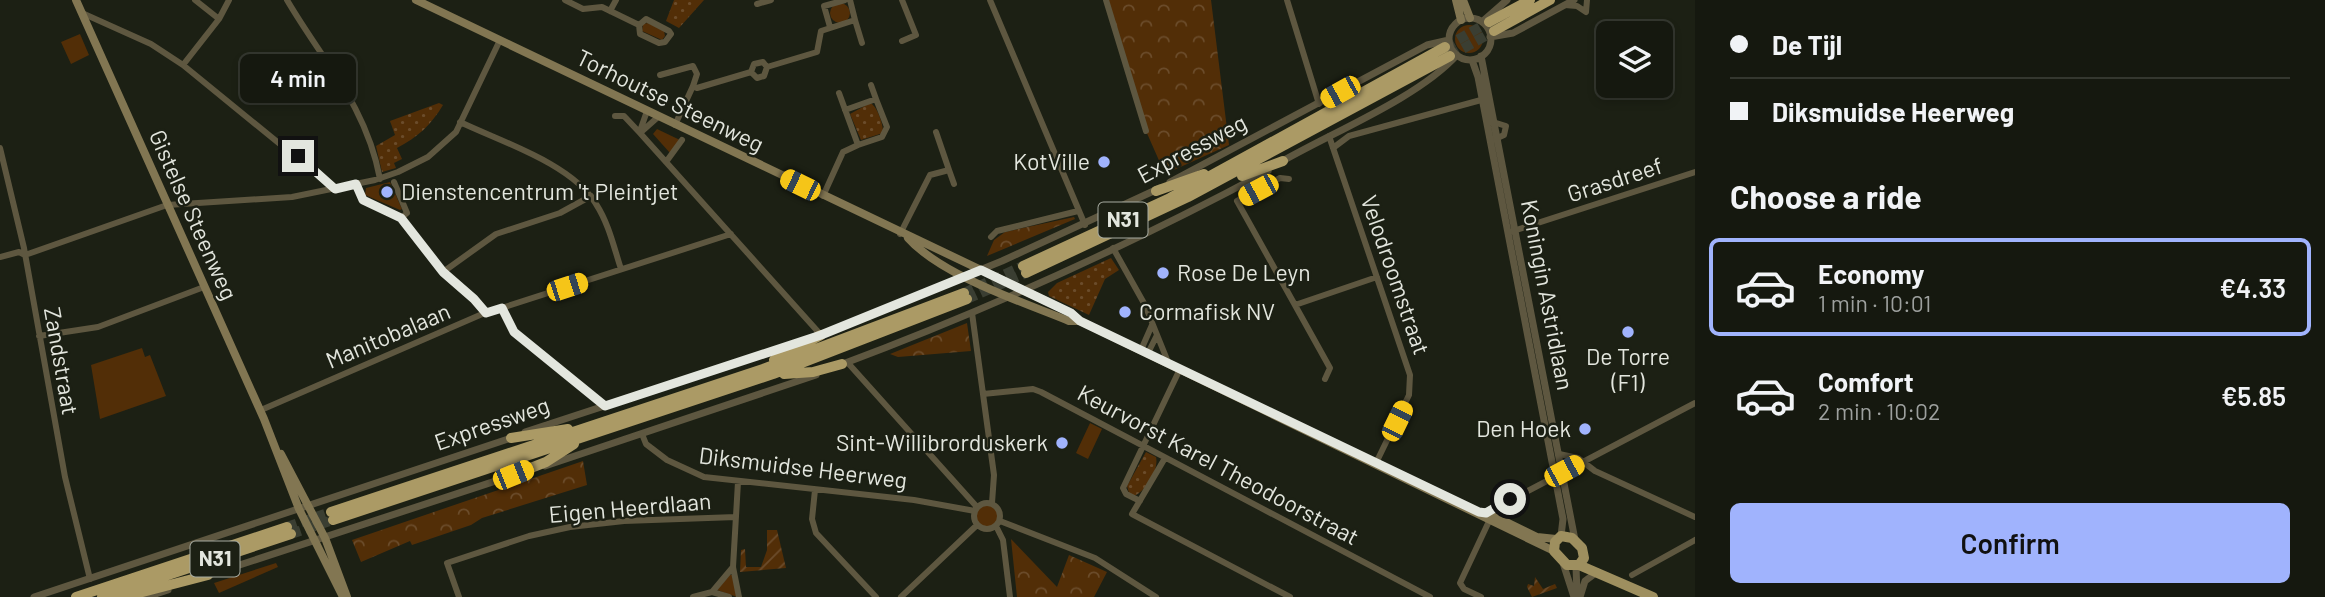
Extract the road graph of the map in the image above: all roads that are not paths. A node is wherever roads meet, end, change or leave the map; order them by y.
1 (76, 0) edge
2 (195, 0) edge
3 (229, 0) edge
4 (287, 0) edge
5 (416, 0) edge
6 (565, 0) edge
7 (616, 0) edge
8 (771, 0) edge
9 (847, 0) edge
10 (902, 0) edge
11 (990, 0) edge
12 (1106, 0) edge
13 (1286, 0) edge
14 (1456, 0) edge
15 (1463, 0) edge
16 (1507, 0) edge
17 (1530, 0) edge
18 (1550, 0) edge
19 (1574, 0) edge
20 (1587, 0) edge
21 (757, 4) dead end
22 (1565, 5) junction
23 (610, 11) junction
24 (82, 13) junction
25 (219, 19) junction
26 (1465, 19) junction
27 (855, 20) junction
28 (639, 24) junction
29 (830, 27) junction
30 (1489, 28) junction
31 (500, 40) junction
32 (902, 41) dead end
33 (862, 43) dead end
34 (1450, 50) junction
35 (1481, 56) junction
36 (1472, 60) junction
37 (183, 65) junction
38 (660, 75) dead end
39 (871, 85) dead end
40 (693, 86) junction
41 (839, 93) dead end
42 (876, 99) junction
43 (1481, 100) junction
44 (1319, 104) junction
45 (845, 110) junction
46 (647, 111) junction
47 (615, 116) dead end
48 (658, 117) junction
49 (460, 122) junction
50 (1492, 122) junction
51 (675, 125) junction
52 (1146, 131) dead end
53 (936, 132) dead end
54 (640, 133) junction
55 (1329, 136) junction
56 (1492, 139) junction
57 (682, 140) dead end
58 (858, 145) junction
59 (0, 148) edge
60 (1333, 148) junction
61 (1283, 161) junction
62 (666, 162) junction
63 (2, 164) edge
64 (949, 170) junction
65 (1695, 172) edge
66 (1224, 174) junction
67 (380, 179) junction
68 (1289, 179) dead end
69 (394, 182) dead end
70 (356, 184) junction
71 (954, 184) dead end
72 (335, 189) junction
73 (1156, 191) junction
74 (591, 196) junction
75 (823, 196) junction
76 (167, 205) junction
77 (1078, 211) junction
78 (401, 218) junction
79 (1085, 225) junction
80 (1511, 232) junction
81 (732, 234) junction
82 (904, 236) junction
83 (991, 237) dead end
84 (1113, 248) junction
85 (25, 256) junction
86 (0, 257) edge
87 (621, 270) junction
88 (981, 270) junction
89 (1024, 270) tunnel mouth
90 (443, 272) junction
91 (965, 276) junction
92 (1377, 277) junction
93 (204, 287) junction
94 (1022, 290) junction
95 (1007, 297) junction
96 (1295, 305) junction
97 (502, 308) junction
98 (486, 313) junction
99 (972, 313) junction
100 (1080, 321) junction
101 (1153, 323) junction
102 (821, 335) junction
103 (1157, 335) junction
104 (39, 336) junction
105 (1145, 351) junction
106 (1168, 362) junction
107 (845, 363) junction
108 (763, 369) junction
109 (1180, 369) junction
110 (773, 374) junction
111 (1539, 377) junction
112 (1325, 379) dead end
113 (983, 394) junction
114 (1695, 403) edge
115 (605, 406) junction
116 (261, 410) junction
117 (584, 433) junction
118 (642, 434) junction
119 (511, 438) junction
120 (1145, 445) junction
121 (275, 446) junction
122 (1561, 454) junction
123 (1164, 458) junction
124 (1583, 461) junction
125 (1376, 463) junction
126 (1558, 474) junction
127 (513, 475) junction
128 (738, 482) junction
129 (815, 489) junction
130 (1140, 501) junction
131 (992, 503) junction
132 (309, 505) junction
133 (299, 509) junction
134 (976, 509) junction
135 (332, 516) tunnel mouth
136 (1486, 516) junction
137 (736, 517) junction
138 (1695, 517) edge
139 (998, 524) junction
140 (977, 525) junction
141 (1558, 538) junction
142 (319, 540) junction
143 (1695, 540) edge
144 (1575, 541) junction
145 (1555, 551) junction
146 (1563, 563) junction
147 (1580, 563) junction
148 (733, 567) junction
149 (1597, 572) junction
150 (208, 575) junction
151 (1632, 575) dead end
152 (90, 579) junction
153 (1464, 589) junction
154 (1639, 590) junction
155 (712, 592) junction
156 (34, 597) edge
157 (76, 597) edge
158 (102, 597) edge
159 (122, 597) edge
160 (146, 597) edge
161 (345, 597) edge
162 (459, 597) edge
163 (693, 597) edge
164 (729, 597) edge
165 (739, 597) edge
166 (876, 597) edge
167 (901, 597) edge
168 (1010, 597) edge
169 (1156, 597) edge
170 (1290, 597) edge
171 (1430, 597) edge
172 (1460, 597) edge
173 (1481, 597) edge
174 (1577, 597) edge
175 (1653, 597) edge

1 - 24 main road, Gistelse Steenweg
2 - 25 street
3 - 25 street
4 - 67 street
5 - 31 main road, Torhoutse Steenweg
6 - 23 street
7 - 23 street
8 - 21 street
9 - 27 street
9 - 29 street
10 - 32 street
11 - 77 street
12 - 52 street
13 - 44 street
14 - 26 main road
15 - 26 main road
16 - 30 street
17 - 30 highway
18 - 30 highway
19 - 22 street
20 - 22 street
22 - 30 street
23 - 28 street
24 - 37 street
24 - 76 main road, Gistelse Steenweg
25 - 37 street
26 - 30 street
26 - 34 street
27 - 29 street
27 - 33 street
28 - 28 street
29 - 40 street
30 - 35 street
31 - 46 main road, Torhoutse Steenweg
31 - 49 street
34 - 36 street
34 - 44 street, Expressweg
34 - 55 street
34 - 66 highway, Expressweg / N31
35 - 36 street
35 - 50 street, Koningin Astridlaan
36 - 43 street, Koningin Astridlaan
37 - 72 street
38 - 40 street
39 - 42 street
40 - 51 street
41 - 45 street
42 - 45 street
42 - 58 street
43 - 56 street, Koningin Astridlaan
43 - 60 street
44 - 73 street, Expressweg
45 - 58 street
46 - 48 main road, Torhoutse Steenweg
46 - 54 street
47 - 54 street
48 - 51 main road, Torhoutse Steenweg
48 - 54 street
49 - 67 street
49 - 74 street
50 - 56 street, Koningin Astridlaan
50 - 56 street
51 - 75 main road, Torhoutse Steenweg
53 - 64 street
54 - 62 street
55 - 60 street, Velodroomstraat
55 - 61 street
56 - 80 street, Koningin Astridlaan
57 - 62 street
58 - 75 street
59 - 63 street, Zandstraat
60 - 92 street, Velodroomstraat
61 - 66 highway
61 - 84 street
62 - 81 street
63 - 85 street, Zandstraat
64 - 71 street
64 - 82 street
65 - 80 street, Grasdreef
66 - 73 highway
66 - 89 highway, Expressweg / N31
67 - 70 street
68 - 96 street
69 - 78 street
70 - 72 street
70 - 78 street
72 - 76 street
73 - 79 street, Expressweg
74 - 87 street
74 - 90 street
75 - 82 main road, Torhoutse Steenweg
76 - 85 street
76 - 93 main road, Gistelse Steenweg
77 - 79 street
77 - 83 street
78 - 90 street
79 - 88 street, Expressweg
80 - 111 street, Koningin Astridlaan
81 - 87 street, Manitobalaan
81 - 102 street
82 - 88 main road, Torhoutse Steenweg
82 - 91 main road, Torhoutse Steenweg
84 - 94 street
84 - 101 street
85 - 86 street
85 - 104 street, Zandstraat
87 - 97 street, Manitobalaan
88 - 91 street, Expressweg
88 - 94 main road, Torhoutse Steenweg
90 - 98 street
91 - 95 main road, Torhoutse Steenweg
91 - 102 street, Expressweg
92 - 96 street
92 - 125 street, Velodroomstraat
93 - 104 street
93 - 116 main road, Gistelse Steenweg
94 - 95 street
94 - 100 main road, Torhoutse Steenweg
95 - 99 street
95 - 100 main road, Torhoutse Steenweg
96 - 112 street
97 - 98 street, Manitobalaan
97 - 115 street
98 - 116 street, Manitobalaan
99 - 107 street
99 - 113 street
100 - 105 main road, Torhoutse Steenweg
101 - 103 street
101 - 105 street
102 - 108 highway
102 - 115 street, Expressweg
103 - 105 street
103 - 106 street
104 - 152 street, Zandstraat
105 - 106 main road, Torhoutse Steenweg
106 - 109 main road, Torhoutse Steenweg
107 - 110 highway
107 - 118 street
107 - 134 street
108 - 110 highway, Expressweg
108 - 117 highway, Expressweg
109 - 120 street
109 - 125 main road, Torhoutse Steenweg
110 - 117 highway, Expressweg
111 - 122 street, Koningin Astridlaan
111 - 126 street, Koningin Astridlaan
113 - 120 street, Keurvorst Karel Theodoorstraat
113 - 131 street
114 - 124 street
115 - 119 street, Expressweg
116 - 121 main road, Gistelse Steenweg
117 - 119 highway
117 - 127 highway
117 - 135 highway, Expressweg
118 - 127 street
118 - 128 street, Diksmuidse Heerweg
119 - 132 street, Expressweg
120 - 123 street, Keurvorst Karel Theodoorstraat
120 - 130 street
121 - 132 main road, Gistelse Steenweg
121 - 133 main road, Gistelse Steenweg
122 - 124 street
122 - 126 street, Koningin Astridlaan
123 - 130 street
123 - 171 street, Keurvorst Karel Theodoorstraat
124 - 126 street
124 - 138 street
125 - 136 main road, Torhoutse Steenweg
126 - 136 street
126 - 141 street, Koningin Astridlaan
126 - 144 street, Koningin Astridlaan
127 - 142 street
128 - 129 street, Diksmuidse Heerweg
128 - 137 street
129 - 134 street, Diksmuidse Heerweg
129 - 166 street
130 - 170 street
131 - 134 street
131 - 139 street
132 - 133 street, Expressweg
132 - 142 main road, Gistelse Steenweg
133 - 142 main road, Gistelse Steenweg
133 - 152 street, Expressweg
134 - 140 street
136 - 141 main road, Torhoutse Steenweg
136 - 145 main road, Torhoutse Steenweg
136 - 153 street
137 - 148 street
137 - 162 street, Eigen Heerdlaan
139 - 140 street
139 - 168 street
139 - 169 street
140 - 167 street
141 - 144 main road
141 - 145 main road
142 - 150 street, N31
142 - 161 main road, Gistelse Steenweg
143 - 151 street
144 - 147 main road
145 - 146 main road
146 - 147 main road
146 - 174 street
147 - 149 main road
147 - 154 main road
147 - 174 street
148 - 155 street
148 - 165 street
149 - 154 main road
149 - 174 street
150 - 159 highway, N31
150 - 160 street, N31
152 - 156 street, Expressweg
153 - 172 street
153 - 173 street
154 - 175 main road
155 - 163 street
155 - 164 street
157 - 158 highway, N31

